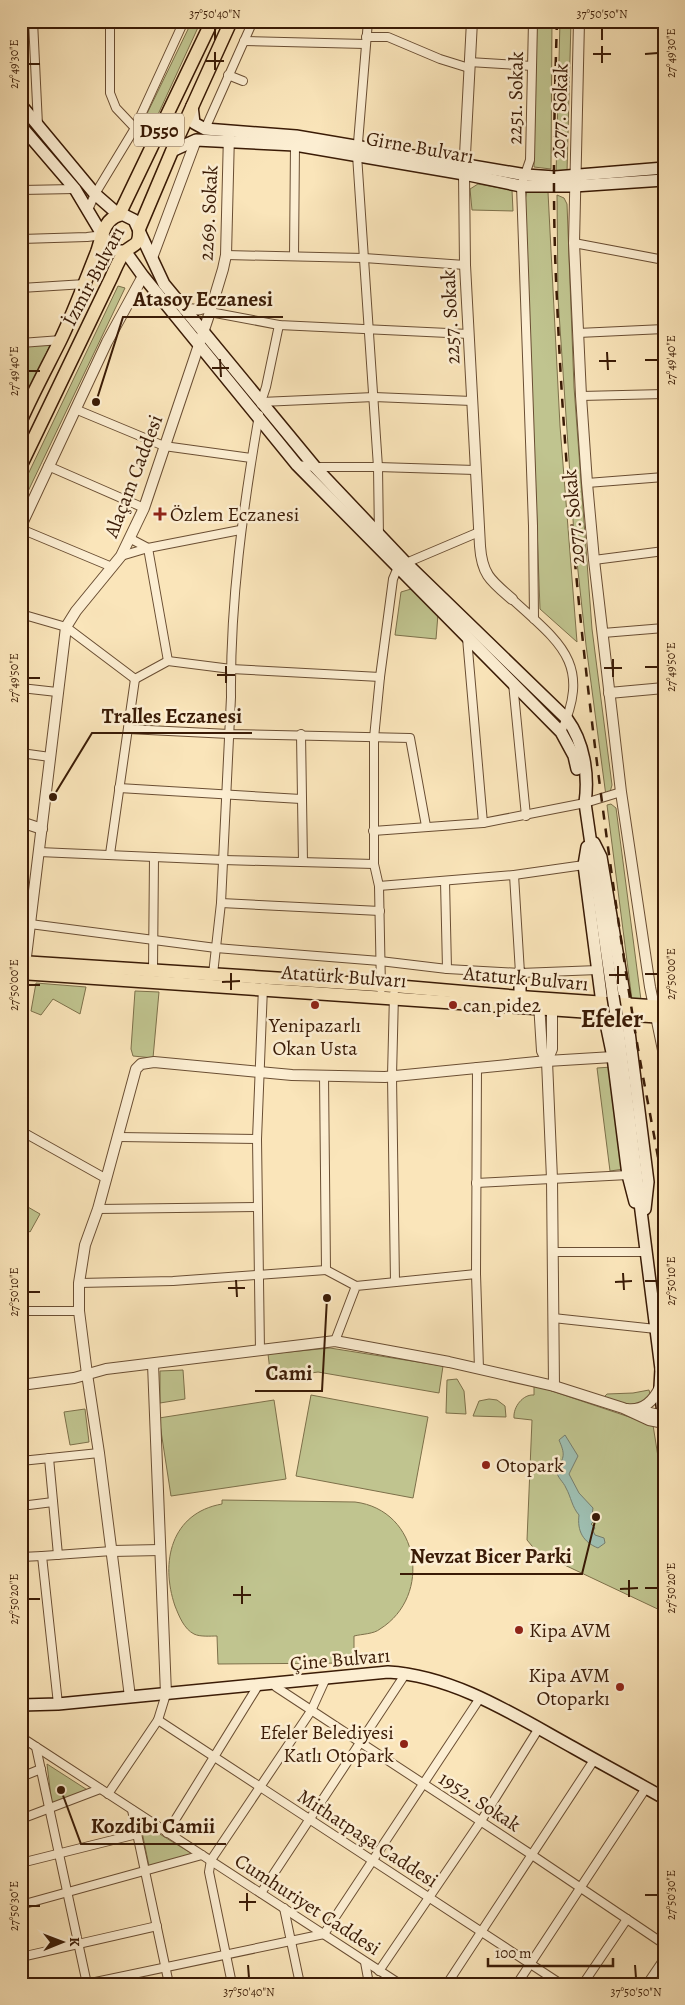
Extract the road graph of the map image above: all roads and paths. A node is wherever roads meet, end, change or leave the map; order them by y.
1 (33, 21) edge
2 (184, 21) edge
3 (212, 21) edge
4 (231, 21) edge
5 (253, 21) edge
6 (368, 21) edge
7 (472, 21) edge
8 (533, 21) edge
9 (579, 21) edge
10 (107, 22) edge
11 (244, 41) junction
12 (366, 41) junction
13 (469, 65) junction
14 (532, 66) junction
15 (228, 75) junction
16 (243, 81) dead end
17 (192, 104) junction
18 (21, 106) edge
19 (38, 127) junction
20 (135, 128) junction
21 (205, 129) junction
22 (23, 130) edge
23 (229, 136) junction
24 (196, 140) junction
25 (295, 145) junction
26 (152, 146) junction
27 (357, 150) junction
28 (172, 151) junction
29 (664, 168) edge
30 (464, 169) junction
31 (526, 175) junction
32 (664, 180) edge
33 (574, 181) junction
34 (522, 186) junction
35 (21, 190) edge
36 (75, 190) junction
37 (95, 194) junction
38 (88, 210) junction
39 (119, 215) junction
40 (140, 230) junction
41 (104, 235) junction
42 (21, 239) edge
43 (574, 243) junction
44 (125, 251) junction
45 (226, 256) junction
46 (294, 256) junction
47 (152, 258) junction
48 (364, 258) junction
49 (664, 260) edge
50 (465, 265) junction
51 (143, 276) junction
52 (84, 284) junction
53 (21, 288) edge
54 (212, 307) junction
55 (184, 309) junction
56 (279, 325) junction
57 (369, 328) junction
58 (664, 328) edge
59 (578, 333) junction
60 (469, 334) junction
61 (201, 339) junction
62 (61, 340) junction
63 (21, 343) edge
64 (664, 394) edge
65 (580, 396) junction
66 (374, 398) junction
67 (472, 401) junction
68 (262, 402) junction
69 (75, 409) junction
70 (259, 417) junction
71 (21, 420) edge
72 (164, 446) junction
73 (251, 458) junction
74 (21, 465) edge
75 (48, 466) junction
76 (297, 466) junction
77 (378, 467) junction
78 (315, 468) junction
79 (475, 470) junction
80 (664, 476) edge
81 (587, 483) junction
82 (144, 508) junction
83 (21, 527) edge
84 (240, 530) junction
85 (479, 532) junction
86 (380, 534) junction
87 (131, 539) junction
88 (378, 546) junction
89 (148, 548) junction
90 (664, 551) edge
91 (121, 556) junction
92 (594, 560) junction
93 (402, 565) junction
94 (112, 567) junction
95 (512, 599) joint
96 (21, 614) edge
97 (534, 619) junction
98 (66, 627) junction
99 (664, 628) edge
100 (603, 633) junction
101 (467, 638) junction
102 (168, 661) junction
103 (231, 669) junction
104 (380, 677) junction
105 (135, 679) junction
106 (513, 682) junction
107 (21, 688) edge
108 (664, 688) edge
109 (57, 692) junction
110 (609, 693) junction
111 (567, 719) junction
112 (128, 729) junction
113 (561, 732) junction
114 (229, 734) junction
115 (301, 734) junction
116 (374, 738) junction
117 (21, 753) edge
118 (50, 757) junction
119 (119, 788) junction
120 (621, 792) junction
121 (226, 794) junction
122 (301, 799) junction
123 (585, 803) junction
124 (526, 816) junction
125 (21, 822) edge
126 (483, 822) junction
127 (426, 826) junction
128 (42, 829) junction
129 (373, 831) junction
130 (589, 832) junction
131 (39, 852) junction
132 (110, 854) junction
133 (154, 857) junction
134 (223, 860) junction
135 (303, 862) junction
136 (374, 864) junction
137 (584, 865) junction
138 (514, 875) junction
139 (445, 881) junction
140 (379, 886) junction
141 (221, 903) junction
142 (380, 911) junction
143 (30, 924) junction
144 (153, 939) junction
145 (216, 948) junction
146 (380, 961) junction
147 (23, 968) edge
148 (447, 969) junction
149 (153, 970) junction
150 (598, 970) junction
151 (520, 973) junction
152 (213, 974) junction
153 (264, 983) junction
154 (388, 992) junction
155 (520, 997) junction
156 (21, 998) edge
157 (545, 1004) junction
158 (603, 1009) junction
159 (660, 1012) edge
160 (623, 1014) junction
161 (664, 1055) edge
162 (613, 1057) junction
163 (547, 1061) junction
164 (478, 1068) junction
165 (259, 1072) junction
166 (324, 1076) junction
167 (392, 1076) junction
168 (21, 1131) edge
169 (118, 1137) junction
170 (257, 1139) junction
171 (628, 1174) junction
172 (105, 1178) junction
173 (552, 1179) junction
174 (476, 1183) junction
175 (257, 1206) junction
176 (98, 1209) junction
177 (643, 1218) junction
178 (553, 1252) junction
179 (646, 1252) junction
180 (326, 1270) junction
181 (476, 1274) junction
182 (258, 1275) junction
183 (395, 1282) junction
184 (79, 1283) junction
185 (356, 1286) junction
186 (21, 1311) edge
187 (80, 1311) junction
188 (553, 1318) junction
189 (656, 1328) junction
190 (335, 1341) junction
191 (260, 1351) junction
192 (153, 1364) junction
193 (478, 1369) junction
194 (662, 1372) edge
195 (87, 1374) junction
196 (21, 1385) edge
197 (554, 1386) junction
198 (660, 1387) junction
199 (624, 1408) junction
200 (636, 1410) junction
201 (664, 1419) edge
202 (99, 1453) junction
203 (49, 1458) junction
204 (21, 1461) edge
205 (53, 1502) junction
206 (21, 1506) edge
207 (160, 1550) junction
208 (112, 1551) junction
209 (58, 1555) junction
210 (42, 1556) junction
211 (21, 1557) edge
212 (404, 1676) junction
213 (325, 1681) junction
214 (276, 1687) junction
215 (256, 1689) junction
216 (165, 1696) junction
217 (130, 1697) junction
218 (478, 1700) junction
219 (58, 1704) junction
220 (21, 1705) edge
221 (311, 1711) junction
222 (21, 1712) edge
223 (158, 1720) junction
224 (537, 1731) junction
225 (21, 1737) edge
226 (361, 1742) junction
227 (36, 1747) junction
228 (214, 1757) junction
229 (592, 1762) junction
230 (41, 1769) junction
231 (21, 1776) edge
232 (423, 1783) junction
233 (259, 1788) junction
234 (100, 1789) junction
235 (645, 1790) junction
236 (108, 1794) junction
237 (664, 1800) edge
238 (49, 1808) junction
239 (132, 1810) junction
240 (21, 1819) edge
241 (310, 1819) junction
242 (481, 1821) junction
243 (167, 1833) junction
244 (137, 1834) junction
245 (59, 1854) junction
246 (202, 1855) junction
247 (532, 1855) junction
248 (211, 1860) junction
249 (372, 1860) junction
250 (21, 1863) edge
251 (145, 1870) junction
252 (580, 1888) junction
253 (68, 1891) junction
254 (261, 1893) junction
255 (431, 1897) junction
256 (21, 1905) edge
257 (284, 1908) junction
258 (627, 1919) junction
259 (157, 1926) junction
260 (482, 1931) junction
261 (324, 1934) junction
262 (291, 1940) junction
263 (79, 1944) junction
264 (664, 1944) edge
265 (226, 1954) junction
266 (21, 1957) edge
267 (664, 1958) edge
268 (365, 1962) junction
269 (531, 1963) junction
270 (166, 1967) junction
271 (379, 1971) junction
272 (87, 1984) edge
273 (169, 1984) edge
274 (232, 1984) edge
275 (300, 1984) edge
276 (369, 1984) edge
277 (400, 1984) edge
278 (447, 1984) edge
279 (517, 1984) edge
280 (561, 1984) edge
281 (583, 1984) edge
282 (647, 1984) edge

1 - 19 street
2 - 20 street
3 - 26 main road, İzmir Bulvarı / D550
4 - 17 main road, İzmir Bulvarı / D550
5 - 11 street
6 - 12 street
7 - 13 street, 2257. Sokak
8 - 14 street, 2251. Sokak
9 - 33 street, 2077. Sokak
10 - 20 street
11 - 12 street
11 - 15 street
12 - 13 street
12 - 27 street
13 - 14 street
13 - 30 street, 2257. Sokak
14 - 31 street, 2251. Sokak
15 - 16 street
15 - 21 street
17 - 21 main road
17 - 28 main road, İzmir Bulvarı / D550
18 - 19 main road
19 - 37 main road
20 - 26 street
20 - 37 street
21 - 23 main road, Girne Bulvarı
22 - 36 main road
23 - 24 main road, Girne Bulvarı
23 - 25 main road, Girne Bulvarı
23 - 27 main road, Girne Bulvarı
23 - 45 street, 2269. Sokak
24 - 28 main road, Girne Bulvarı
24 - 47 street
25 - 27 main road, Girne Bulvarı
25 - 46 street
26 - 39 main road, İzmir Bulvarı / D550
27 - 30 main road, Girne Bulvarı
27 - 48 street
28 - 40 main road, İzmir Bulvarı / D550
29 - 33 main road, Girne Bulvarı
30 - 31 main road, Girne Bulvarı
30 - 34 main road, Girne Bulvarı
30 - 50 street, 2257. Sokak
31 - 33 main road, Girne Bulvarı
31 - 34 street, 2251. Sokak
32 - 33 main road, Girne Bulvarı
33 - 34 main road, Girne Bulvarı
33 - 43 street, 2077. Sokak
34 - 97 street
35 - 36 street
36 - 38 main road
37 - 38 street
37 - 39 main road
38 - 41 main road
39 - 40 main road
39 - 41 main road, İzmir Bulvarı / D550
40 - 44 main road, İzmir Bulvarı / D550
40 - 47 main road
41 - 42 street
41 - 44 main road
41 - 52 main road, İzmir Bulvarı / D550
43 - 49 street
43 - 59 street, 2077. Sokak
44 - 51 main road
44 - 74 main road, İzmir Bulvarı / D550
45 - 46 street
45 - 54 street, 2269. Sokak
46 - 48 street
47 - 55 main road
48 - 50 street
48 - 57 street
50 - 60 street, 2257. Sokak
51 - 61 main road
51 - 69 street
52 - 53 street
52 - 62 main road, İzmir Bulvarı / D550
54 - 55 street
54 - 56 street
54 - 61 street, 2269. Sokak
55 - 61 main road
56 - 57 street
56 - 68 street
57 - 60 street
57 - 66 street
58 - 59 street
59 - 65 street, 2077. Sokak
60 - 67 street, 2257. Sokak
61 - 68 main road
61 - 70 main road
61 - 72 street, Alaçam Caddesi
62 - 63 street
62 - 71 main road, İzmir Bulvarı / D550
64 - 65 street
65 - 81 street, 2077. Sokak
66 - 67 street
66 - 68 street
66 - 77 street
67 - 79 street, 2257. Sokak
68 - 70 street
68 - 78 main road
69 - 72 street
69 - 75 street
70 - 73 street
70 - 76 main road
72 - 73 street
72 - 82 street, Alaçam Caddesi
73 - 84 street
75 - 82 street
75 - 83 street
76 - 78 street
76 - 88 main road
77 - 78 street
77 - 79 street
77 - 86 street
78 - 86 main road
79 - 85 street, 2257. Sokak
80 - 81 street
81 - 92 street, 2077. Sokak
82 - 87 street, Alaçam Caddesi
83 - 94 street
84 - 89 street
84 - 103 street
85 - 93 street
85 - 95 street, 2257. Sokak
86 - 88 street
86 - 93 main road
87 - 89 street
87 - 91 street, Alaçam Caddesi
88 - 93 main road
89 - 91 street
89 - 102 street
90 - 92 street
91 - 94 street, Alaçam Caddesi
92 - 100 street, 2077. Sokak
93 - 101 main road
93 - 104 street
93 - 111 main road
94 - 98 street, Alaçam Caddesi
95 - 97 street
96 - 98 street
97 - 111 street
98 - 105 street
98 - 109 street, Alaçam Caddesi
99 - 100 street
100 - 110 street, 2077. Sokak
101 - 106 main road
101 - 126 street
102 - 103 street
102 - 105 street
103 - 104 street
103 - 114 street
104 - 116 street
105 - 112 street
106 - 113 main road
106 - 124 street
107 - 109 street
108 - 110 street
109 - 118 street, Alaçam Caddesi
110 - 120 street, 2077. Sokak
111 - 113 street
111 - 123 main road
112 - 114 street
112 - 119 street
113 - 123 main road
114 - 115 street
114 - 121 street
115 - 116 street
115 - 122 street
116 - 127 street
116 - 129 street
117 - 118 street
118 - 128 street, Alaçam Caddesi
119 - 121 street
119 - 132 street
120 - 123 street
120 - 159 street, 2077. Sokak
121 - 122 street
121 - 134 street
122 - 135 street
123 - 124 street
123 - 130 main road
124 - 126 street
125 - 128 street
126 - 127 street
127 - 129 street
128 - 131 street, Alaçam Caddesi
129 - 136 street
130 - 137 main road
130 - 160 main road, bridge
130 - 160 main road
131 - 132 street
131 - 143 street, Alaçam Caddesi
132 - 133 street
133 - 134 street
133 - 144 street
134 - 135 street
134 - 141 street
135 - 136 street
136 - 140 street
137 - 138 street
137 - 150 main road
138 - 139 street
138 - 151 street
139 - 140 street
139 - 148 street
140 - 142 street
141 - 142 street
141 - 145 street
142 - 146 street
143 - 144 street
143 - 147 street, Alaçam Caddesi
144 - 145 street
144 - 149 street
145 - 146 street
145 - 152 street
146 - 148 street
146 - 154 street
147 - 149 main road, Atatürk Bulvarı
147 - 153 main road, Atatürk Bulvarı
147 - 156 street, Alaçam Caddesi
148 - 151 street
149 - 152 main road, Atatürk Bulvarı
150 - 151 street
150 - 158 main road
151 - 155 main road
152 - 153 main road, Atatürk Bulvarı
153 - 154 main road, Atatürk Bulvarı
153 - 165 street
154 - 155 main road, Ataturk Bulvarı
154 - 157 main road, Atatürk Bulvarı
154 - 167 street
155 - 157 main road, Ataturk Bulvarı
157 - 158 main road, Ataturk Bulvarı
157 - 163 street
158 - 160 main road
158 - 162 main road
159 - 160 main road
159 - 161 street, 2077. Sokak
160 - 177 main road
162 - 163 street
162 - 171 main road
163 - 164 street
163 - 173 street
164 - 167 street
164 - 174 street
165 - 166 street
165 - 169 street
165 - 170 street
166 - 167 street
166 - 180 street
167 - 183 street
168 - 172 street
169 - 170 street
169 - 172 street
170 - 175 street
171 - 173 street
171 - 177 main road
172 - 176 street
173 - 174 street
173 - 178 street
174 - 181 street
175 - 176 street
175 - 182 street
176 - 184 street
177 - 179 main road
178 - 179 street
178 - 188 street
179 - 189 main road
180 - 182 street
180 - 185 street
181 - 183 street
181 - 193 street
182 - 184 street
182 - 191 street
183 - 185 street
184 - 187 street
185 - 190 street
186 - 187 street
187 - 195 street
188 - 189 street
188 - 197 street
189 - 194 main road
190 - 191 street
190 - 193 street
191 - 192 street
192 - 195 street
192 - 207 street
193 - 197 street
194 - 198 main road
195 - 196 street
195 - 202 street
197 - 199 street
198 - 200 street
198 - 201 main road
199 - 200 street
199 - 201 street
200 - 201 street
202 - 203 street
202 - 208 street
203 - 204 street
203 - 205 street
205 - 206 street
205 - 209 street
207 - 208 street
207 - 216 street
208 - 209 street
208 - 217 street
209 - 210 street
210 - 211 street
210 - 219 street
212 - 213 main road, Çine Bulvarı
212 - 218 main road, Çine Bulvarı
212 - 226 street
213 - 214 main road, Çine Bulvarı
213 - 216 main road, Çine Bulvarı
213 - 221 street
214 - 215 main road, Çine Bulvarı
214 - 221 street, 1952. Sokak
215 - 216 main road, Çine Bulvarı
215 - 228 street
216 - 217 main road, Çine Bulvarı
216 - 222 main road, Çine Bulvarı
216 - 223 street
217 - 219 main road, Çine Bulvarı
218 - 224 main road, Çine Bulvarı
218 - 232 street
219 - 220 main road, Çine Bulvarı
221 - 226 street, 1952. Sokak
221 - 233 street
223 - 228 street, Mithatpaşa Caddesi
223 - 236 street
224 - 229 main road, Çine Bulvarı
224 - 242 street
225 - 227 street, Cumhuriyet Caddesi
226 - 232 street, 1952. Sokak
226 - 241 street
227 - 230 street
227 - 234 street, Cumhuriyet Caddesi
228 - 233 street, Mithatpaşa Caddesi
228 - 243 street
229 - 235 main road, Çine Bulvarı
229 - 247 street
230 - 231 street
230 - 238 street
232 - 242 street, 1952. Sokak
232 - 249 street
233 - 241 street, Mithatpaşa Caddesi
233 - 248 street
234 - 236 street, Cumhuriyet Caddesi
234 - 238 street
235 - 237 main road, Çine Bulvarı
235 - 252 street
236 - 239 street, Cumhuriyet Caddesi
238 - 240 street
238 - 245 street
239 - 243 street, Cumhuriyet Caddesi
239 - 244 street
241 - 249 street, Mithatpaşa Caddesi
241 - 254 street
242 - 247 street, 1952. Sokak
242 - 255 street
243 - 246 street, Cumhuriyet Caddesi
244 - 245 street
244 - 251 street
245 - 250 street
245 - 253 street
246 - 248 street, Cumhuriyet Caddesi
246 - 251 street
247 - 252 street, 1952. Sokak
247 - 260 street
248 - 254 street, Cumhuriyet Caddesi
248 - 265 street
249 - 255 street, Mithatpaşa Caddesi
249 - 261 street
251 - 253 street
251 - 259 street
252 - 258 street, 1952. Sokak
252 - 269 street
253 - 256 street
253 - 263 street
254 - 257 street, Cumhuriyet Caddesi
255 - 260 street, Mithatpaşa Caddesi
255 - 271 street
257 - 261 street, Cumhuriyet Caddesi
257 - 262 street
258 - 264 street, 1952. Sokak
258 - 281 street
259 - 263 street
259 - 270 street
260 - 269 street, Mithatpaşa Caddesi
260 - 278 street
261 - 262 street
261 - 268 street, Cumhuriyet Caddesi
262 - 265 street
262 - 275 street
263 - 266 street
263 - 272 street
265 - 270 street
265 - 274 street
267 - 282 street
268 - 271 street, Cumhuriyet Caddesi
268 - 276 street
269 - 279 street
269 - 280 street, Mithatpaşa Caddesi
270 - 272 street
270 - 273 street
271 - 277 street, Cumhuriyet Caddesi

